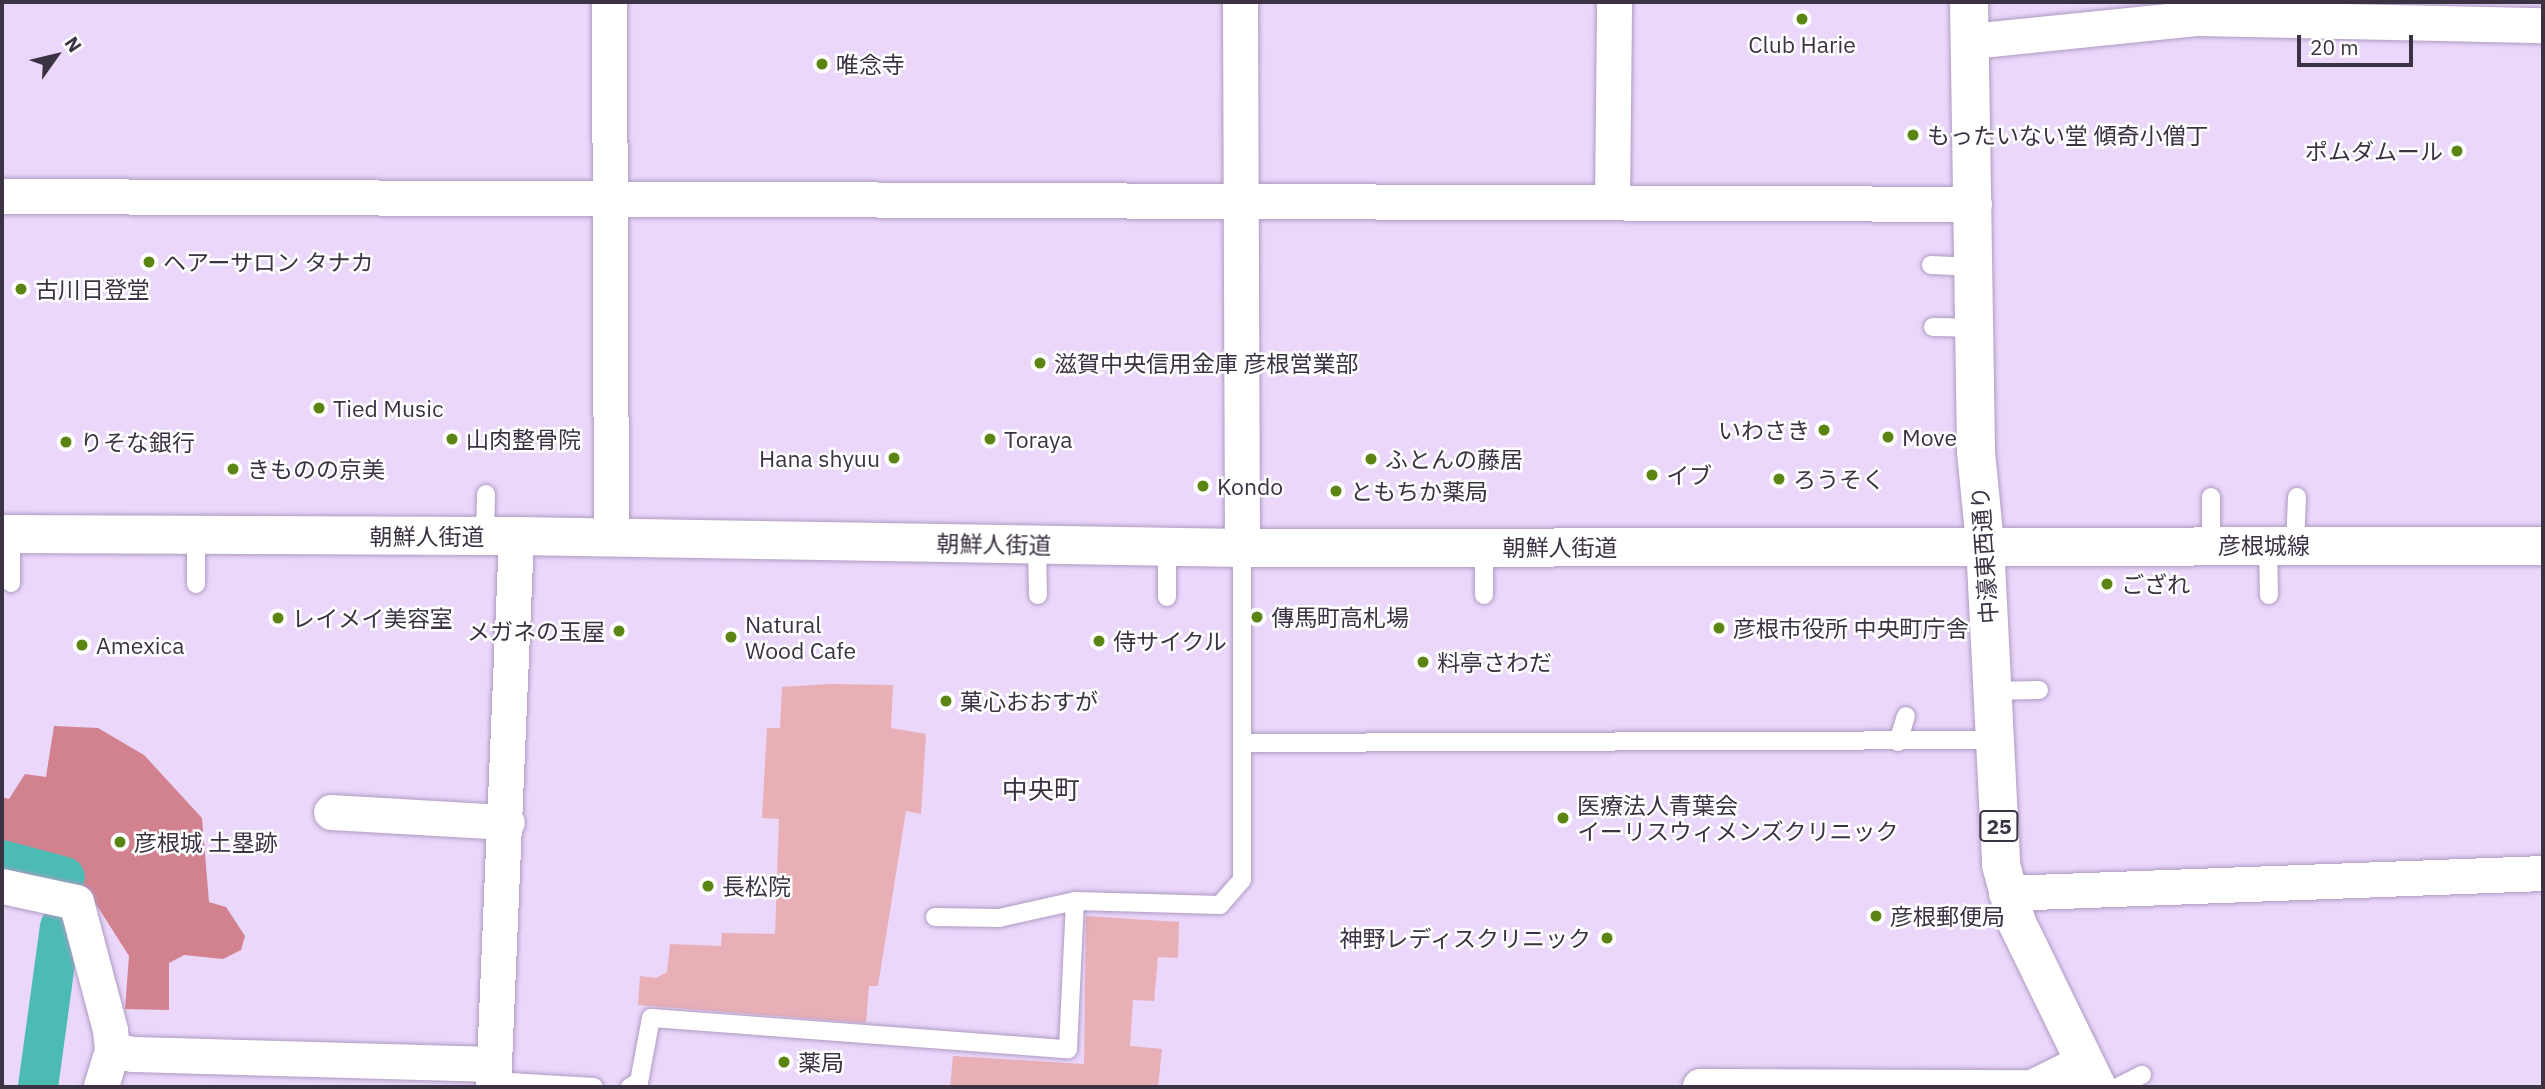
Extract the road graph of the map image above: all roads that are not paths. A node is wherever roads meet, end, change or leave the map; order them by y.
1 (609, 2) edge
2 (1240, 2) edge
3 (1614, 2) edge
4 (1969, 2) edge
5 (2543, 25) edge
6 (1971, 41) junction
7 (2, 196) edge
8 (609, 196) junction
9 (1242, 198) junction
10 (1612, 202) junction
11 (1974, 204) junction
12 (1931, 265) dead end
13 (1976, 267) junction
14 (1933, 327) dead end
15 (1972, 328) junction
16 (486, 494) dead end
17 (2211, 497) dead end
18 (2297, 497) dead end
19 (6, 534) edge
20 (196, 536) junction
21 (501, 536) junction
22 (611, 538) junction
23 (1985, 544) junction
24 (1037, 545) junction
25 (2211, 545) junction
26 (2282, 545) junction
27 (2543, 546) edge
28 (1167, 547) junction
29 (1483, 547) junction
30 (1242, 548) junction
31 (11, 583) dead end
32 (196, 584) dead end
33 (1038, 595) dead end
34 (1483, 595) dead end
35 (2269, 595) dead end
36 (1167, 597) dead end
37 (2039, 690) dead end
38 (1992, 691) junction
39 (1906, 716) dead end
40 (1994, 740) junction
41 (1898, 742) junction
42 (1242, 743) junction
43 (331, 812) dead end
44 (507, 822) junction
45 (2543, 873) edge
46 (2, 886) edge
47 (2006, 893) junction
48 (1074, 901) junction
49 (935, 917) dead end
50 (112, 1049) junction
51 (2091, 1074) edge
52 (2142, 1075) dead end
53 (493, 1077) edge
54 (1700, 1086) edge
55 (101, 1087) edge
56 (594, 1087) edge
57 (630, 1087) edge
58 (1769, 1087) edge
59 (2032, 1087) edge
60 (2118, 1087) edge

1 - 8 street
2 - 9 street
3 - 10 street
4 - 6 street, 中濠東西通り / 25
5 - 6 street
6 - 11 street, 中濠東西通り / 25
7 - 8 street
8 - 9 street
8 - 22 street
9 - 10 street
9 - 30 street
10 - 11 street
11 - 13 street, 中濠東西通り / 25
12 - 13 lane
13 - 15 street, 中濠東西通り / 25
14 - 15 lane
15 - 23 street, 中濠東西通り / 25
16 - 21 lane
17 - 25 lane
18 - 26 lane
19 - 20 street, 朝鮮人街道
19 - 31 lane
20 - 21 street, 朝鮮人街道
20 - 32 lane
21 - 22 street, 朝鮮人街道
21 - 44 street
22 - 24 street, 朝鮮人街道
23 - 25 street, 彦根城線
23 - 29 street, 朝鮮人街道
23 - 38 street, 中濠東西通り / 25
24 - 28 street, 朝鮮人街道
24 - 33 lane
25 - 26 street, 彦根城線
26 - 27 street, 彦根城線
26 - 35 lane
28 - 30 street, 朝鮮人街道
28 - 36 lane
29 - 30 street, 朝鮮人街道
29 - 34 lane
30 - 42 lane
37 - 38 lane
38 - 40 street, 中濠東西通り / 25
39 - 41 lane
40 - 41 lane
40 - 47 street, 中濠東西通り / 25
41 - 42 lane
42 - 48 lane
43 - 44 street
44 - 53 street
45 - 47 street
46 - 50 street
47 - 51 street, 中濠東西通り / 25
48 - 49 lane
48 - 57 lane
50 - 53 street
50 - 55 street
51 - 59 street
52 - 60 lane
53 - 56 lane
54 - 58 street
58 - 59 street

